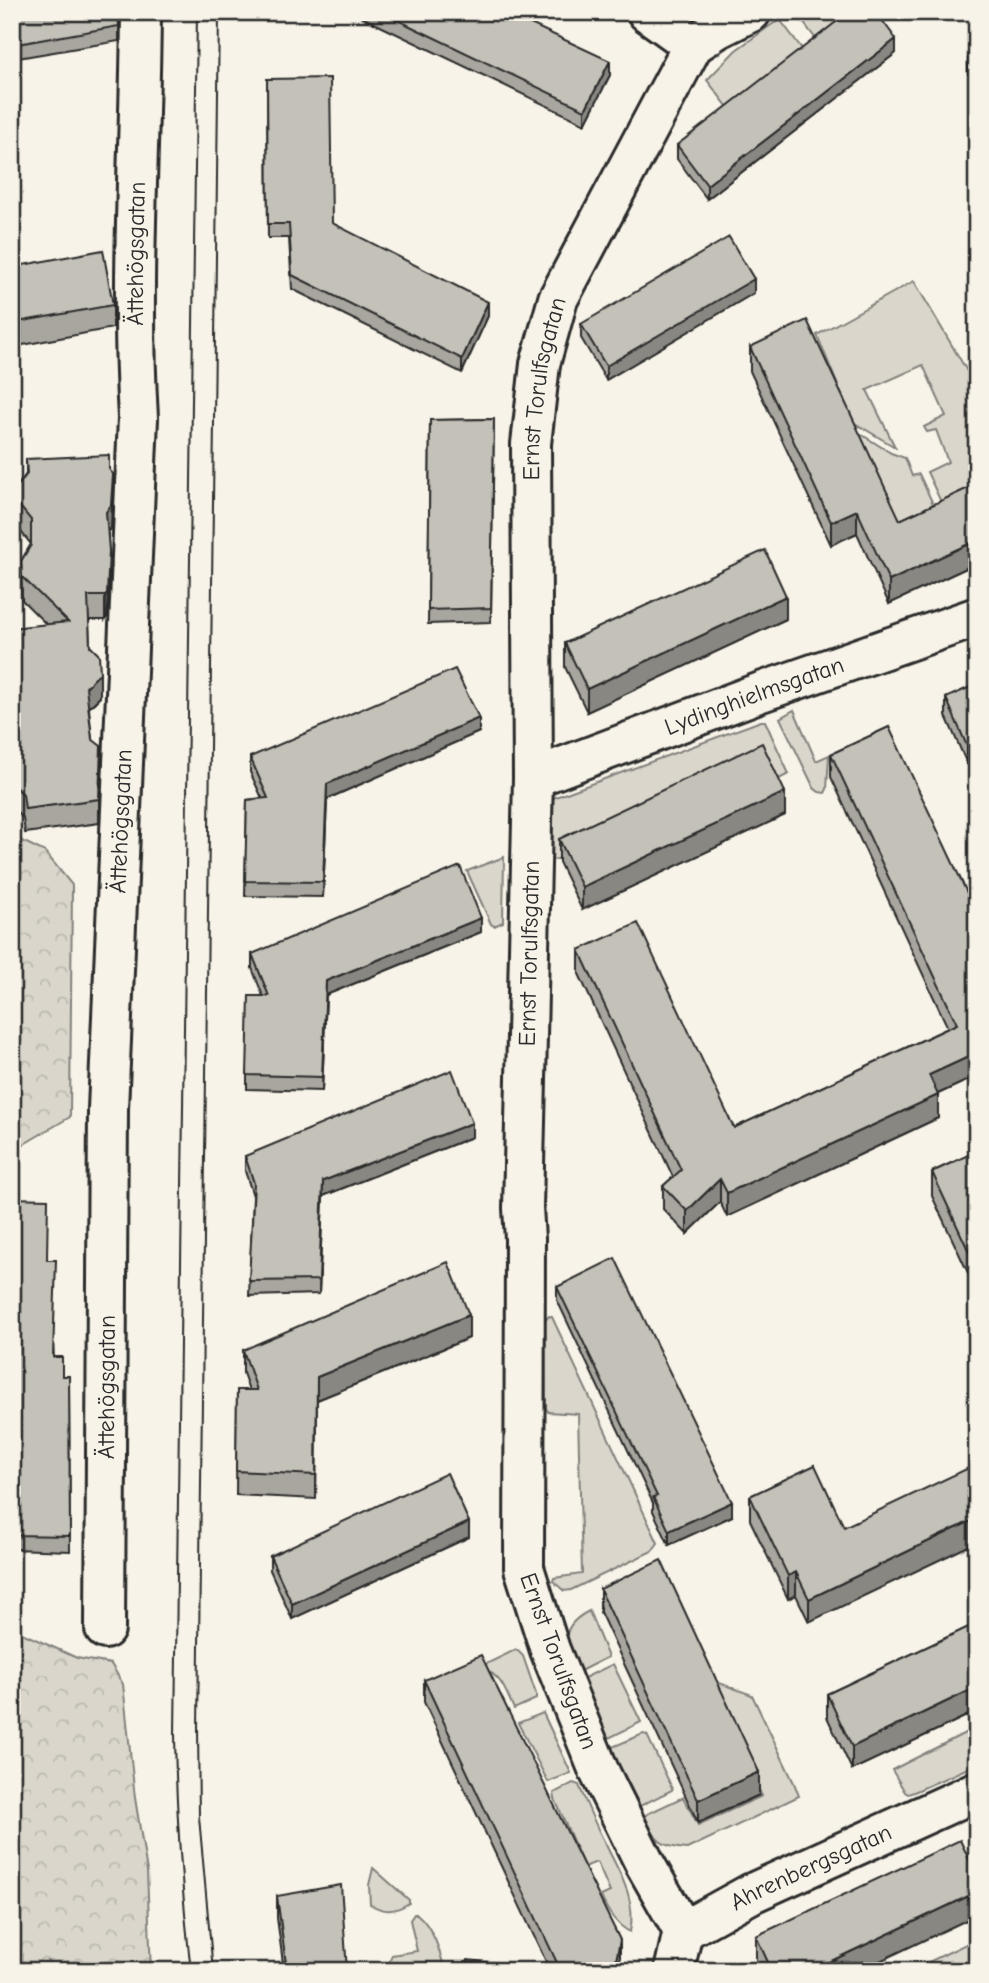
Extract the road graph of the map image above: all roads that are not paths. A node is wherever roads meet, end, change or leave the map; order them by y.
1 (141, 12) edge
2 (647, 12) edge
3 (751, 12) edge
4 (693, 45) junction
5 (977, 617) edge
6 (533, 778) junction
7 (105, 1629) dead end
8 (977, 1791) edge
9 (682, 1931) junction
10 (674, 1971) edge

1 - 7 street, Ättehögsgatan
2 - 4 street
3 - 4 street, Ernst Torulfsgatan
4 - 6 street, Ernst Torulfsgatan
5 - 6 street, Lydinghielmsgatan
6 - 9 street, Ernst Torulfsgatan
8 - 9 street, Ahrenbergsgatan
9 - 10 street

